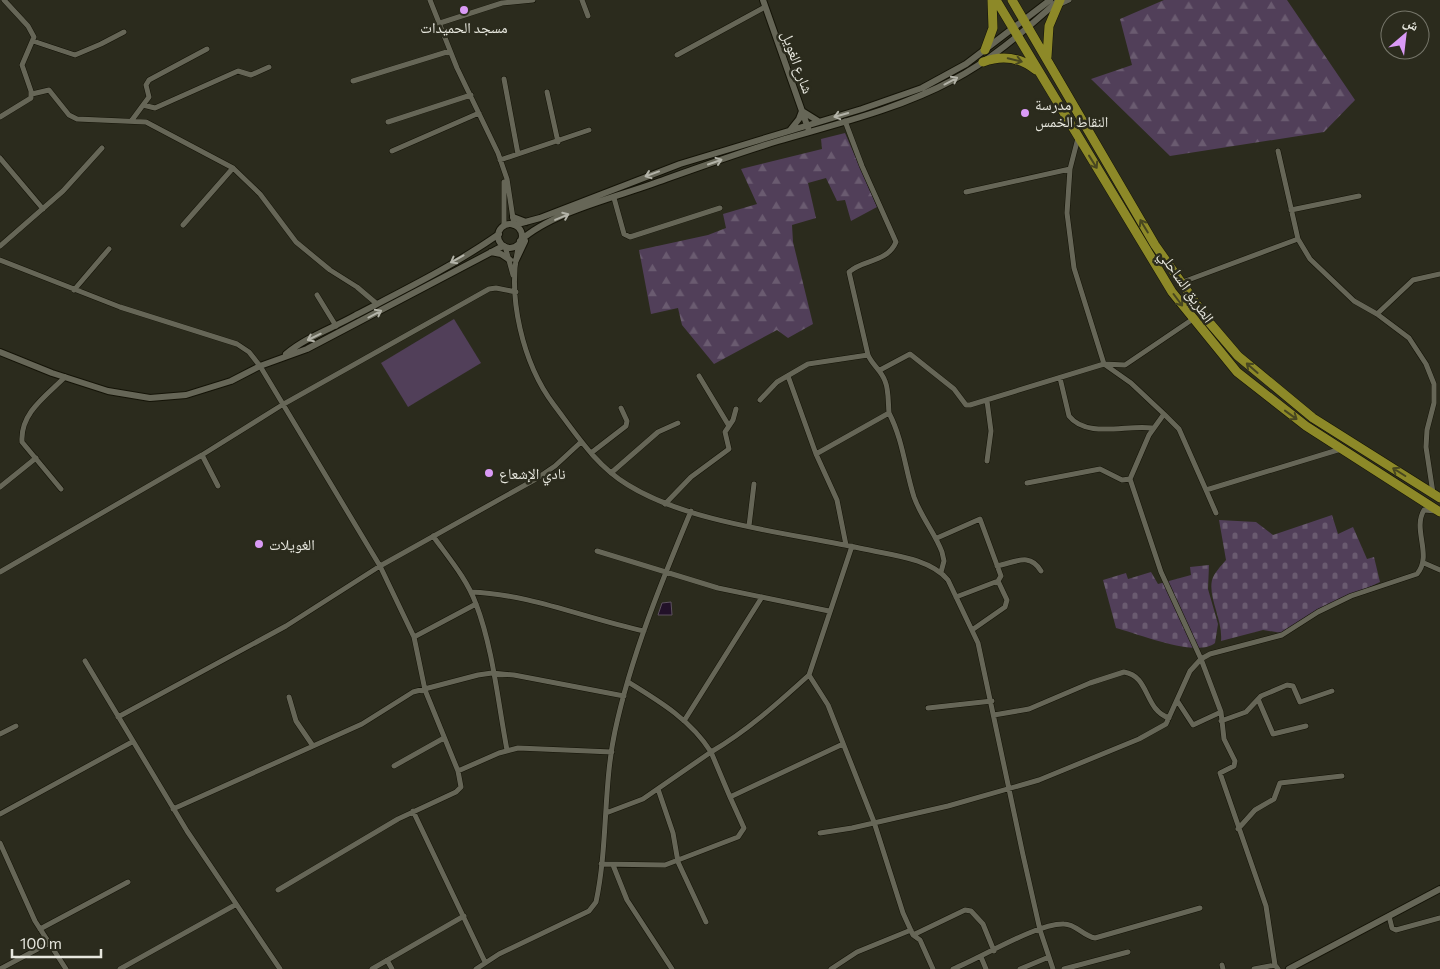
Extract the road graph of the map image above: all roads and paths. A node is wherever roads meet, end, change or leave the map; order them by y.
1 (4, 0) edge
2 (430, 0) edge
3 (533, 0) edge
4 (582, 0) edge
5 (992, 0) edge
6 (996, 0) edge
7 (1012, 0) edge
8 (1069, 0) edge
9 (1056, 1) edge
10 (501, 2) edge
11 (764, 3) edge
12 (588, 16) dead end
13 (440, 23) junction
14 (1026, 23) junction
15 (124, 32) dead end
16 (1015, 32) junction
17 (33, 41) junction
18 (207, 49) dead end
19 (985, 50) junction
20 (450, 51) junction
21 (678, 55) dead end
22 (1048, 60) junction
23 (983, 62) junction
24 (269, 67) dead end
25 (1042, 77) junction
26 (504, 79) dead end
27 (353, 81) dead end
28 (547, 92) dead end
29 (32, 94) junction
30 (471, 95) junction
31 (143, 105) junction
32 (802, 111) junction
33 (479, 113) junction
34 (0, 117) edge
35 (132, 120) junction
36 (818, 121) junction
37 (845, 121) junction
38 (388, 122) dead end
39 (807, 124) junction
40 (589, 130) dead end
41 (790, 130) junction
42 (810, 132) junction
43 (1078, 138) junction
44 (558, 142) junction
45 (102, 148) dead end
46 (392, 151) dead end
47 (1278, 151) dead end
48 (518, 154) junction
49 (0, 158) edge
50 (500, 160) junction
51 (233, 168) junction
52 (1070, 169) junction
53 (504, 172) junction
54 (966, 192) dead end
55 (1359, 196) dead end
56 (614, 198) junction
57 (720, 208) dead end
58 (43, 209) junction
59 (1291, 210) junction
60 (513, 217) junction
61 (528, 222) junction
62 (183, 225) dead end
63 (514, 225) junction
64 (504, 226) junction
65 (531, 232) junction
66 (498, 234) junction
67 (1298, 239) junction
68 (520, 242) junction
69 (0, 246) edge
70 (504, 246) junction
71 (109, 249) dead end
72 (491, 252) junction
73 (0, 260) edge
74 (513, 260) junction
75 (1440, 274) edge
76 (1180, 284) junction
77 (516, 289) junction
78 (74, 290) junction
79 (317, 295) dead end
80 (377, 304) junction
81 (1378, 314) junction
82 (1193, 319) junction
83 (336, 326) junction
84 (0, 352) edge
85 (868, 355) junction
86 (283, 357) junction
87 (1104, 364) junction
88 (260, 366) junction
89 (880, 370) junction
90 (699, 376) dead end
91 (788, 376) junction
92 (65, 378) junction
93 (1060, 378) junction
94 (1437, 385) edge
95 (760, 400) dead end
96 (987, 400) junction
97 (282, 405) junction
98 (621, 408) dead end
99 (736, 409) dead end
100 (889, 413) junction
101 (1164, 414) junction
102 (678, 423) dead end
103 (729, 426) junction
104 (1152, 428) junction
105 (581, 442) junction
106 (1342, 449) junction
107 (591, 454) junction
108 (816, 454) junction
109 (202, 455) junction
110 (36, 458) junction
111 (987, 461) dead end
112 (611, 472) junction
113 (1130, 479) junction
114 (1027, 483) dead end
115 (754, 484) dead end
116 (218, 486) dead end
117 (0, 487) edge
118 (62, 489) dead end
119 (1206, 490) junction
120 (1436, 496) edge
121 (665, 504) junction
122 (691, 512) junction
123 (1439, 512) edge
124 (1216, 513) dead end
125 (749, 526) junction
126 (433, 536) junction
127 (937, 538) junction
128 (849, 546) junction
129 (597, 551) dead end
130 (1424, 563) junction
131 (380, 566) junction
132 (997, 566) junction
133 (1440, 570) edge
134 (1041, 571) dead end
135 (0, 572) edge
136 (941, 572) junction
137 (665, 573) junction
138 (998, 581) junction
139 (471, 592) junction
140 (762, 597) junction
141 (956, 597) junction
142 (476, 604) junction
143 (829, 611) junction
144 (972, 630) junction
145 (644, 631) junction
146 (414, 637) junction
147 (1201, 659) junction
148 (85, 661) dead end
149 (492, 673) junction
150 (809, 675) junction
151 (628, 682) junction
152 (425, 690) junction
153 (1332, 690) dead end
154 (624, 696) junction
155 (289, 697) dead end
156 (1258, 699) junction
157 (992, 701) junction
158 (1178, 702) junction
159 (928, 708) dead end
160 (1221, 712) junction
161 (994, 715) junction
162 (118, 716) junction
163 (1169, 718) junction
164 (684, 721) junction
165 (1221, 721) junction
166 (16, 726) dead end
167 (1306, 726) dead end
168 (0, 734) edge
169 (444, 738) junction
170 (132, 742) junction
171 (843, 744) junction
172 (313, 746) junction
173 (507, 750) junction
174 (612, 752) junction
175 (711, 752) junction
176 (394, 766) dead end
177 (458, 771) junction
178 (1342, 776) dead end
179 (1009, 788) junction
180 (658, 790) junction
181 (730, 797) junction
182 (173, 809) junction
183 (413, 811) junction
184 (606, 813) junction
185 (0, 814) edge
186 (874, 822) junction
187 (1238, 829) junction
188 (820, 833) dead end
189 (0, 842) edge
190 (678, 862) junction
191 (601, 864) junction
192 (613, 865) junction
193 (128, 882) dead end
194 (1440, 889) edge
195 (278, 890) dead end
196 (236, 905) junction
197 (1200, 908) dead end
198 (464, 916) junction
199 (1389, 916) junction
200 (1440, 918) edge
201 (706, 922) dead end
202 (40, 929) junction
203 (1040, 930) junction
204 (912, 932) junction
205 (49, 942) junction
206 (994, 951) junction
207 (1128, 952) dead end
208 (981, 957) junction
209 (1049, 957) junction
210 (387, 960) junction
211 (485, 962) junction
212 (1276, 967) edge
213 (0, 969) edge
214 (66, 969) edge
215 (120, 969) edge
216 (280, 969) edge
217 (372, 969) edge
218 (392, 969) edge
219 (477, 969) edge
220 (672, 969) edge
221 (831, 969) edge
222 (933, 969) edge
223 (953, 969) edge
224 (986, 969) edge
225 (1020, 969) edge
226 (1053, 969) edge
227 (1064, 969) edge
228 (1254, 969) edge
229 (1289, 969) edge

1 - 17 street
2 - 13 street
3 - 10 street
4 - 12 street
5 - 19 highway
6 - 16 highway, الطريق الساحلي
7 - 14 highway, الطريق الساحلي
8 - 9 street
9 - 14 street
9 - 22 highway
10 - 13 street
11 - 21 street
11 - 32 street, شارع الغويل
13 - 20 street
14 - 16 street
14 - 22 highway, الطريق الساحلي
15 - 17 street
16 - 19 street
16 - 23 street
16 - 25 highway, الطريق الساحلي
17 - 29 street
18 - 31 street
19 -> 36 street
20 - 27 street
20 - 30 street
76 -> 22 highway, الطريق الساحلي
23 -> 25 highway
37 -> 23 street
24 - 31 street
25 - 43 highway, الطريق الساحلي
26 - 48 street
28 - 44 street
29 - 34 street
29 - 35 street
30 - 33 street
30 - 38 street
31 - 35 street
32 - 36 street
32 - 39 street, شارع الغويل
32 - 41 street
33 - 46 street
33 - 50 street
35 - 51 street
36 - 39 street
37 - 42 street
37 - 85 street
39 - 41 street
39 - 42 street, شارع الغويل
40 - 44 street
41 -> 61 street
56 -> 42 street
43 - 52 street
43 -> 82 highway, الطريق الساحلي
44 - 48 street
45 - 58 street
47 - 59 street
48 - 50 street
49 - 58 street
50 - 53 street
51 - 62 street
51 - 80 street
52 - 54 street
52 - 87 street
53 - 60 street
53 - 64 street
55 - 59 street
56 - 57 street
65 -> 56 street
58 - 69 street
59 - 67 street
60 - 61 street
60 - 63 street
61 - 63 street
63 - 64 street
63 - 68 street
64 - 66 street
65 - 68 street
65 - 74 street
66 - 70 street
66 -> 80 street
67 - 76 street
67 - 81 street
68 - 70 street
68 - 74 street
70 - 72 street
70 - 74 street
71 - 78 street
72 - 74 street
86 -> 72 street
73 - 78 street
74 - 77 street
75 - 81 street
120 -> 76 highway, الطريق الساحلي
77 - 97 street
77 - 105 street
78 - 88 street
79 - 83 street
80 - 83 street
81 - 94 street
82 - 87 street
82 -> 106 highway, الطريق الساحلي
83 -> 86 street
84 - 92 street
85 - 89 street
85 - 91 street
86 - 88 street
87 - 93 street
87 - 101 street
88 - 92 street
88 - 97 street
89 - 96 street
89 - 100 street
90 - 103 street
91 - 95 street
91 - 108 street
92 - 110 street
93 - 96 street
93 - 104 street
94 - 120 street
96 - 111 street
97 - 109 street
97 - 131 street
98 - 107 street
99 - 103 street
100 - 108 street
100 - 127 street
101 - 104 street
101 - 119 street
102 - 112 street
103 - 121 street
104 - 113 street
105 - 107 street
105 - 126 street
106 - 119 street
106 - 123 highway, الطريق الساحلي
107 - 112 street
108 - 128 street
109 - 116 street
109 - 135 street
110 - 117 street
110 - 118 street
112 - 121 street
113 - 114 street
113 - 147 street
115 - 125 street
119 - 124 street
121 - 122 street
122 - 125 street
122 - 137 street
123 - 130 street
125 - 128 street
126 - 131 street
126 - 139 street
127 - 132 street
127 - 136 street
128 - 136 street
128 - 143 street
129 - 137 street
130 - 133 street
130 - 147 street
131 - 146 street
131 - 162 street
132 - 134 street
132 - 138 street
136 - 141 street
137 - 140 street
137 - 145 street
138 - 141 street
138 - 144 street
139 - 142 street
139 - 145 street
140 - 143 street
140 - 164 street
141 - 144 street
142 - 146 street
142 - 149 street
143 - 150 street
144 - 157 street
145 - 151 street
146 - 152 street
147 - 158 street
147 - 160 street
148 - 162 street
149 - 152 street
149 - 154 street
149 - 173 street
150 - 171 street
150 - 175 street
151 - 154 street
151 - 164 street
152 - 169 street
152 - 172 street
153 - 156 street
154 - 174 street
155 - 172 street
156 - 165 street
156 - 167 street
157 - 159 street
157 - 161 street
158 - 160 street
158 - 163 street
160 - 165 street
161 - 163 street
161 - 179 street
162 - 170 street
163 - 179 street
164 - 175 street
165 - 187 street
166 - 168 street
169 - 176 street
169 - 177 street
170 - 182 street
170 - 185 street
171 - 181 street
171 - 186 street
172 - 182 street
173 - 174 street
173 - 177 street
174 - 184 street
175 - 180 street
175 - 181 street
177 - 183 street
178 - 187 street
179 - 186 street
179 - 203 street
180 - 184 street
180 - 190 street
181 - 190 street
182 - 196 street
183 - 195 street
183 - 198 street
184 - 191 street
186 - 188 street
186 - 204 street
187 - 212 street
189 - 202 street
190 - 192 street
190 - 201 street
191 - 192 street
191 - 211 street
192 - 220 street
193 - 202 street
194 - 199 street
196 - 215 street
196 - 216 street
197 - 203 street
198 - 210 street
198 - 211 street
199 - 200 street
199 - 229 street
202 - 205 street
203 - 206 street
203 - 209 street
204 - 206 street
204 - 221 street
204 - 222 street
205 - 213 street
205 - 214 street
206 - 208 street
207 - 227 street
208 - 223 street
208 - 224 street
209 - 225 street
209 - 226 street
210 - 217 street
210 - 218 street
211 - 219 street
212 - 228 street

